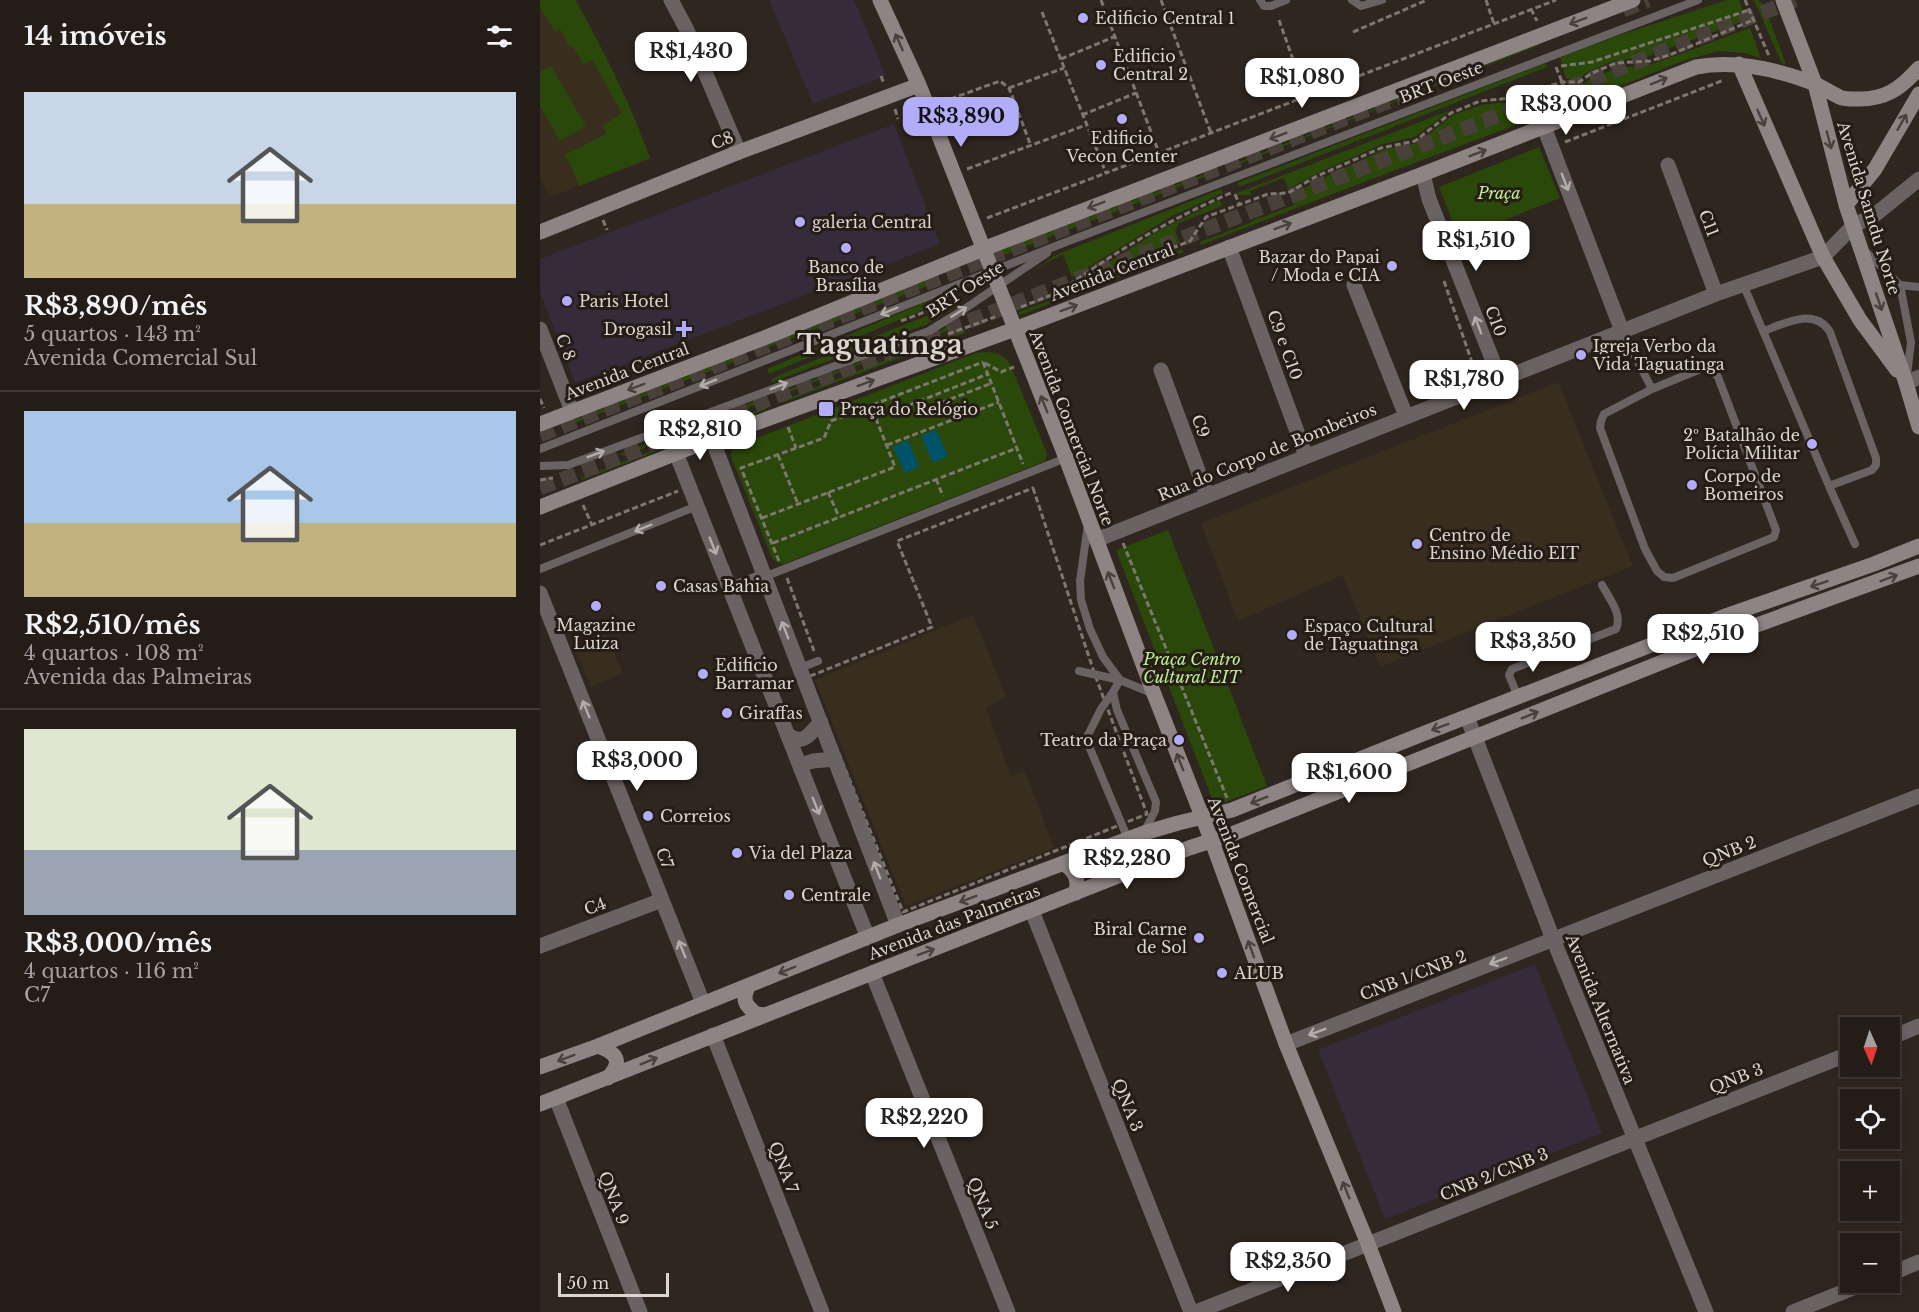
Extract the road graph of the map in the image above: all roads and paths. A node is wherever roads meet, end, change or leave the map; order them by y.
1 (671, 0) edge
2 (880, 0) edge
3 (1101, 0) edge
4 (1161, 0) edge
5 (1260, 0) edge
6 (1286, 0) edge
7 (1352, 0) edge
8 (1382, 0) edge
9 (1427, 0) edge
10 (1486, 0) edge
11 (1556, 0) edge
12 (1633, 0) tunnel mouth
13 (1698, 0) edge
14 (1745, 0) edge
15 (1783, 0) edge
16 (1532, 9) junction
17 (1749, 9) junction
18 (1042, 12) dead end
19 (1279, 20) dead end
20 (1753, 20) junction
21 (1494, 24) junction
22 (1538, 26) dead end
23 (1353, 32) dead end
24 (1116, 36) junction
25 (1060, 59) junction
26 (1739, 64) junction
27 (1556, 67) junction
28 (1064, 68) junction
29 (1919, 68) edge
30 (1549, 69) dead end
31 (1775, 72) junction
32 (1728, 78) dead end
33 (1562, 82) junction
34 (1815, 84) junction
35 (919, 85) junction
36 (1009, 88) junction
37 (1136, 93) junction
38 (1919, 94) edge
39 (1306, 96) junction
40 (1475, 98) dead end
41 (1465, 102) dead end
42 (938, 103) dead end
43 (1571, 104) dead end
44 (1082, 115) junction
45 (1086, 124) junction
46 (1544, 127) junction
47 (1211, 133) junction
48 (1565, 142) dead end
49 (1031, 147) junction
50 (739, 152) junction
51 (1159, 153) junction
52 (1668, 165) dead end
53 (964, 171) dead end
54 (1106, 173) junction
55 (1423, 174) junction
56 (1919, 179) edge
57 (1240, 189) dead end
58 (1235, 194) dead end
59 (1239, 204) junction
60 (1846, 205) junction
61 (983, 219) dead end
62 (1853, 226) junction
63 (540, 232) edge
64 (1061, 244) junction
65 (1228, 247) junction
66 (1860, 247) junction
67 (1823, 257) junction
68 (987, 259) junction
69 (1440, 271) dead end
70 (1743, 284) junction
71 (1354, 285) dead end
72 (1900, 285) junction
73 (998, 286) junction
74 (1919, 287) edge
75 (1058, 293) junction
76 (1716, 294) junction
77 (1014, 318) junction
78 (969, 326) dead end
79 (964, 328) dead end
80 (540, 329) edge
81 (1622, 331) junction
82 (1764, 331) junction
83 (1915, 341) edge
84 (983, 362) junction
85 (1161, 370) dead end
86 (1001, 372) dead end
87 (988, 374) junction
88 (1477, 377) dead end
89 (1500, 379) junction
90 (1912, 380) edge
91 (992, 383) junction
92 (1652, 389) junction
93 (999, 402) junction
94 (871, 406) junction
95 (902, 408) dead end
96 (925, 409) dead end
97 (572, 411) junction
98 (1406, 416) junction
99 (540, 424) edge
100 (788, 427) dead end
101 (1919, 427) edge
102 (712, 439) junction
103 (887, 445) junction
104 (540, 448) edge
105 (796, 448) junction
106 (676, 453) junction
107 (778, 454) junction
108 (1306, 456) junction
109 (1066, 458) junction
110 (540, 466) edge
111 (1828, 486) junction
112 (683, 489) dead end
113 (828, 492) junction
114 (1207, 495) junction
115 (583, 503) dead end
116 (798, 504) junction
117 (697, 506) junction
118 (540, 507) edge
119 (839, 517) junction
120 (762, 518) junction
121 (1088, 520) junction
122 (592, 525) junction
123 (1118, 530) junction
124 (1096, 540) junction
125 (772, 544) junction
126 (1855, 544) dead end
127 (540, 546) edge
128 (1919, 546) edge
129 (1919, 566) edge
130 (540, 569) edge
131 (783, 569) junction
132 (764, 577) junction
133 (1602, 585) dead end
134 (730, 590) junction
135 (540, 593) edge
136 (1728, 615) junction
137 (1736, 633) junction
138 (818, 661) joint
139 (800, 668) junction
140 (1079, 671) dead end
141 (1095, 675) junction
142 (1120, 680) junction
143 (1113, 692) junction
144 (1154, 694) junction
145 (1518, 697) junction
146 (1105, 703) junction
147 (1467, 717) junction
148 (821, 722) junction
149 (787, 734) junction
150 (1476, 736) junction
151 (835, 759) junction
152 (801, 770) junction
153 (1919, 796) edge
154 (1233, 810) junction
155 (1202, 817) junction
156 (1121, 825) junction
157 (1144, 833) junction
158 (1128, 839) junction
159 (1211, 839) junction
160 (1063, 863) junction
161 (1076, 893) junction
162 (662, 900) junction
163 (1032, 911) junction
164 (898, 925) junction
165 (868, 938) junction
166 (1553, 939) junction
167 (540, 946) edge
168 (872, 974) junction
169 (749, 985) junction
170 (703, 1003) junction
171 (765, 1015) junction
172 (1919, 1026) edge
173 (1900, 1034) edge
174 (713, 1035) junction
175 (1286, 1044) junction
176 (598, 1046) junction
177 (1840, 1057) edge
178 (540, 1067) edge
179 (608, 1078) junction
180 (556, 1098) junction
181 (540, 1104) edge
182 (1633, 1138) junction
183 (1368, 1244) junction
184 (1919, 1262) edge
185 (1900, 1270) edge
186 (1840, 1293) edge
187 (640, 1312) edge
188 (822, 1312) edge
189 (1008, 1312) edge
190 (1191, 1312) edge
191 (1196, 1312) edge
192 (1394, 1312) edge
193 (1706, 1312) edge
194 (1793, 1312) edge

1 - 50 street
35 -> 2 main road
3 - 24 path
4 - 47 path
5 - 6 lane
7 - 8 lane
9 - 23 path
10 - 21 path
11 - 16 path
12 -> 68 main road, Avenida Central
13 - 64 lane, BRT Oeste
14 - 17 path
15 - 34 main road, Avenida Samdu Norte
16 - 21 path
16 - 22 path
17 - 20 path
17 - 27 path
18 - 25 path
19 - 39 path
20 - 31 path
20 - 33 path
21 - 39 path
24 - 25 path
24 - 37 path
25 - 28 path
26 - 31 main road, Avenida Central
46 -> 26 main road, Avenida Central
26 -> 67 main road
27 - 30 path
27 - 33 path
28 - 36 path
28 - 44 path
29 - 34 main road, Avenida Central
31 - 34 main road, Avenida Central
32 - 48 path
33 - 43 path
33 - 59 path
34 -> 60 main road, Avenida Samdu Norte
35 - 50 main road, C8
35 - 68 main road
36 - 42 path
36 - 49 path
37 - 44 path
37 - 51 path
60 -> 38 main road
39 - 47 path
40 - 41 path
44 - 45 path
45 - 49 path
45 - 54 path
55 -> 46 main road, Avenida Central
46 -> 81 street
47 - 51 path
49 - 53 path
50 - 63 main road, C8
51 - 54 path
52 - 76 street, C11
54 - 61 path
65 -> 55 main road, Avenida Central
89 -> 55 street, C10
56 - 62 street
57 - 75 path
58 - 59 path
59 - 75 path
60 - 62 main road, Avenida Samdu Norte
62 - 66 main road, Avenida Samdu Norte
62 - 67 street
64 - 68 lane, BRT Oeste
64 - 73 lane, BRT Oeste
77 -> 65 main road, Avenida Central
65 - 108 street, C9 e C10
66 - 72 lane
66 -> 90 main road, Avenida Samdu Norte
67 - 70 street, Rua do Corpo de Bombeiros
67 - 90 main road
68 - 73 main road
68 -> 97 main road, Avenida Central
68 -> 104 lane, BRT Oeste
69 - 88 path
70 - 76 street, Rua do Corpo de Bombeiros
70 - 82 lane
71 - 98 street
72 - 74 lane
72 - 83 lane
73 - 77 main road
110 -> 73 lane, BRT Oeste
75 - 77 path
76 - 81 street, Rua do Corpo de Bombeiros
102 -> 77 main road, Avenida Central
109 -> 77 main road, Avenida Comercial Norte
78 - 79 path
80 - 97 street, C 8
81 - 89 street, Rua do Corpo de Bombeiros
81 - 92 lane
82 - 111 lane
82 - 111 lane
83 - 90 lane
84 - 86 path
84 - 87 path
84 - 94 path
85 - 114 street, C9
87 - 91 path
87 - 95 path
89 - 98 street, Rua do Corpo de Bombeiros
90 - 101 main road, Avenida Samdu Norte
91 - 93 path
91 - 96 path
92 - 92 lane
93 - 103 path
93 - 119 path
94 - 103 path
94 - 105 path
97 - 99 main road, Avenida Central
98 - 108 street, Rua do Corpo de Bombeiros
100 - 105 path
102 - 106 main road, Avenida Central
102 - 132 street
103 - 113 path
105 - 107 path
106 - 117 street
106 - 118 main road, Avenida Central
107 - 116 path
107 - 120 path
108 - 114 street, Rua do Corpo de Bombeiros
109 - 121 main road, Avenida Comercial Norte
109 - 131 lane
111 - 126 lane
112 - 122 path
113 - 116 path
113 - 119 path
114 - 123 street, Rua do Corpo de Bombeiros
115 - 122 path
116 - 120 path
117 -> 130 lane
117 -> 134 street
119 - 125 path
120 - 125 path
121 - 124 main road, Avenida Comercial Norte
121 - 142 lane
122 - 127 path
123 - 124 street, Rua do Corpo de Bombeiros
123 - 154 path
144 -> 124 main road, Avenida Comercial
125 - 131 path
128 -> 136 main road, Avenida das Palmeiras
137 -> 129 main road, Avenida das Palmeiras
131 - 132 lane
131 - 138 path
132 - 134 street
139 -> 132 street
133 - 145 lane
134 - 149 street
162 -> 135 street, C7
136 - 137 main road
136 - 145 main road, Avenida das Palmeiras
150 -> 137 main road, Avenida das Palmeiras
138 - 139 lane
139 - 148 street
140 - 141 lane
141 - 142 lane
141 - 146 path
141 - 156 path
142 - 143 lane
142 - 144 lane
143 - 146 lane
143 - 157 lane
155 -> 144 main road, Avenida Comercial
145 - 147 main road, Avenida das Palmeiras
146 - 156 lane
146 - 156 path
147 - 150 street, Avenida Alternativa
147 -> 154 main road, Avenida das Palmeiras
148 - 149 street
148 - 151 street
149 - 152 street
150 - 159 main road, Avenida das Palmeiras
150 - 166 street, Avenida Alternativa
151 - 152 street
164 -> 151 street
152 -> 165 street
153 - 166 street, QNB 2
154 - 155 main road, Avenida das Palmeiras
155 - 157 main road, Avenida das Palmeiras
155 - 159 main road, Avenida Comercial
156 - 158 lane
157 - 158 main road, Avenida das Palmeiras
158 - 160 main road, Avenida das Palmeiras
159 - 161 main road, Avenida das Palmeiras
175 -> 159 main road, Avenida Comercial
160 - 161 main road
160 -> 164 main road, Avenida das Palmeiras
161 - 163 main road, Avenida das Palmeiras
162 - 167 street, C4
170 -> 162 street, C7
168 -> 163 main road, Avenida das Palmeiras
163 - 190 street, QNA 3
164 - 165 main road, Avenida das Palmeiras
165 -> 169 main road, Avenida das Palmeiras
166 -> 175 street, CNB 1/CNB 2
166 - 182 street, Avenida Alternativa
168 - 171 main road, Avenida das Palmeiras
168 - 189 street, QNA 5
169 - 170 main road, Avenida das Palmeiras
169 - 171 main road
170 - 176 main road, Avenida das Palmeiras
171 - 174 main road, Avenida das Palmeiras
172 - 173 street
179 -> 174 main road, Avenida das Palmeiras
174 - 188 street, QNA 7
183 -> 175 main road, Avenida Comercial
176 -> 178 main road, Avenida das Palmeiras
176 - 179 main road
177 - 182 street, QNB 3
179 - 180 main road, Avenida das Palmeiras
180 - 181 main road, Avenida das Palmeiras
180 - 187 street, QNA 9
182 - 183 street, CNB 2/CNB 3
182 - 193 street, Avenida Alternativa
183 - 191 street, CNB 2/CNB 3
183 - 192 main road, Avenida Comercial
184 - 185 street
186 - 194 street

